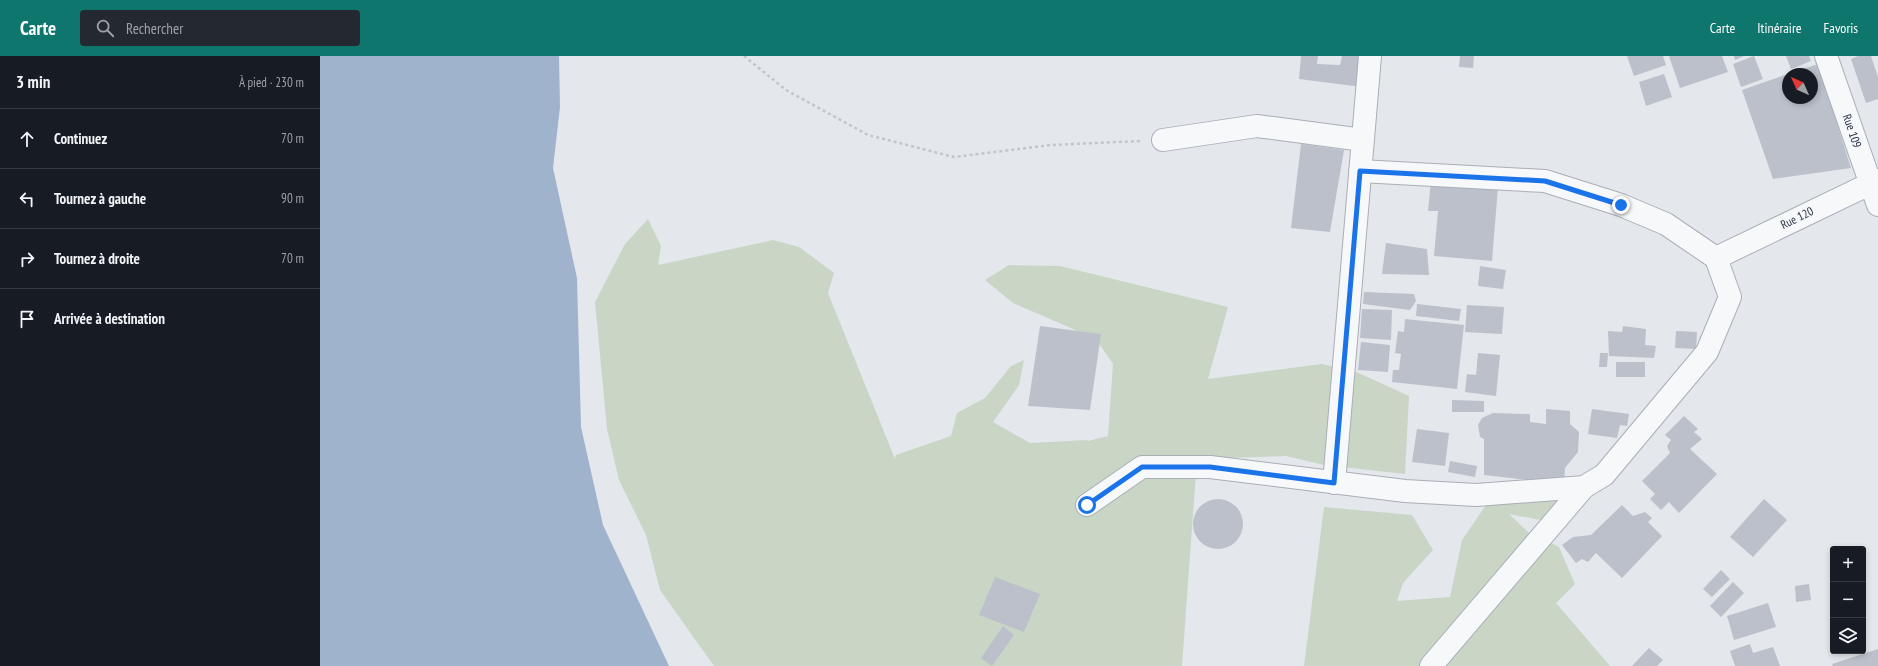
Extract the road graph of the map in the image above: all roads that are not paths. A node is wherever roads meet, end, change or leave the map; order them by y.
1 (1370, 56) edge
2 (1826, 56) edge
3 (1163, 140) road end
4 (1363, 140) junction
5 (1360, 171) junction
6 (1874, 181) edge
7 (1878, 206) edge
8 (1716, 258) junction
9 (1334, 483) junction
10 (1584, 487) junction
11 (1087, 505) dead end
12 (1431, 666) edge

1 - 4 street
2 - 6 street, Rue 109
3 - 4 street
4 - 5 street
5 - 8 street
5 - 9 street
6 - 7 street, Rue 109
6 - 8 street, Rue 120
8 - 10 street
9 - 10 street
9 - 11 street
10 - 12 street

